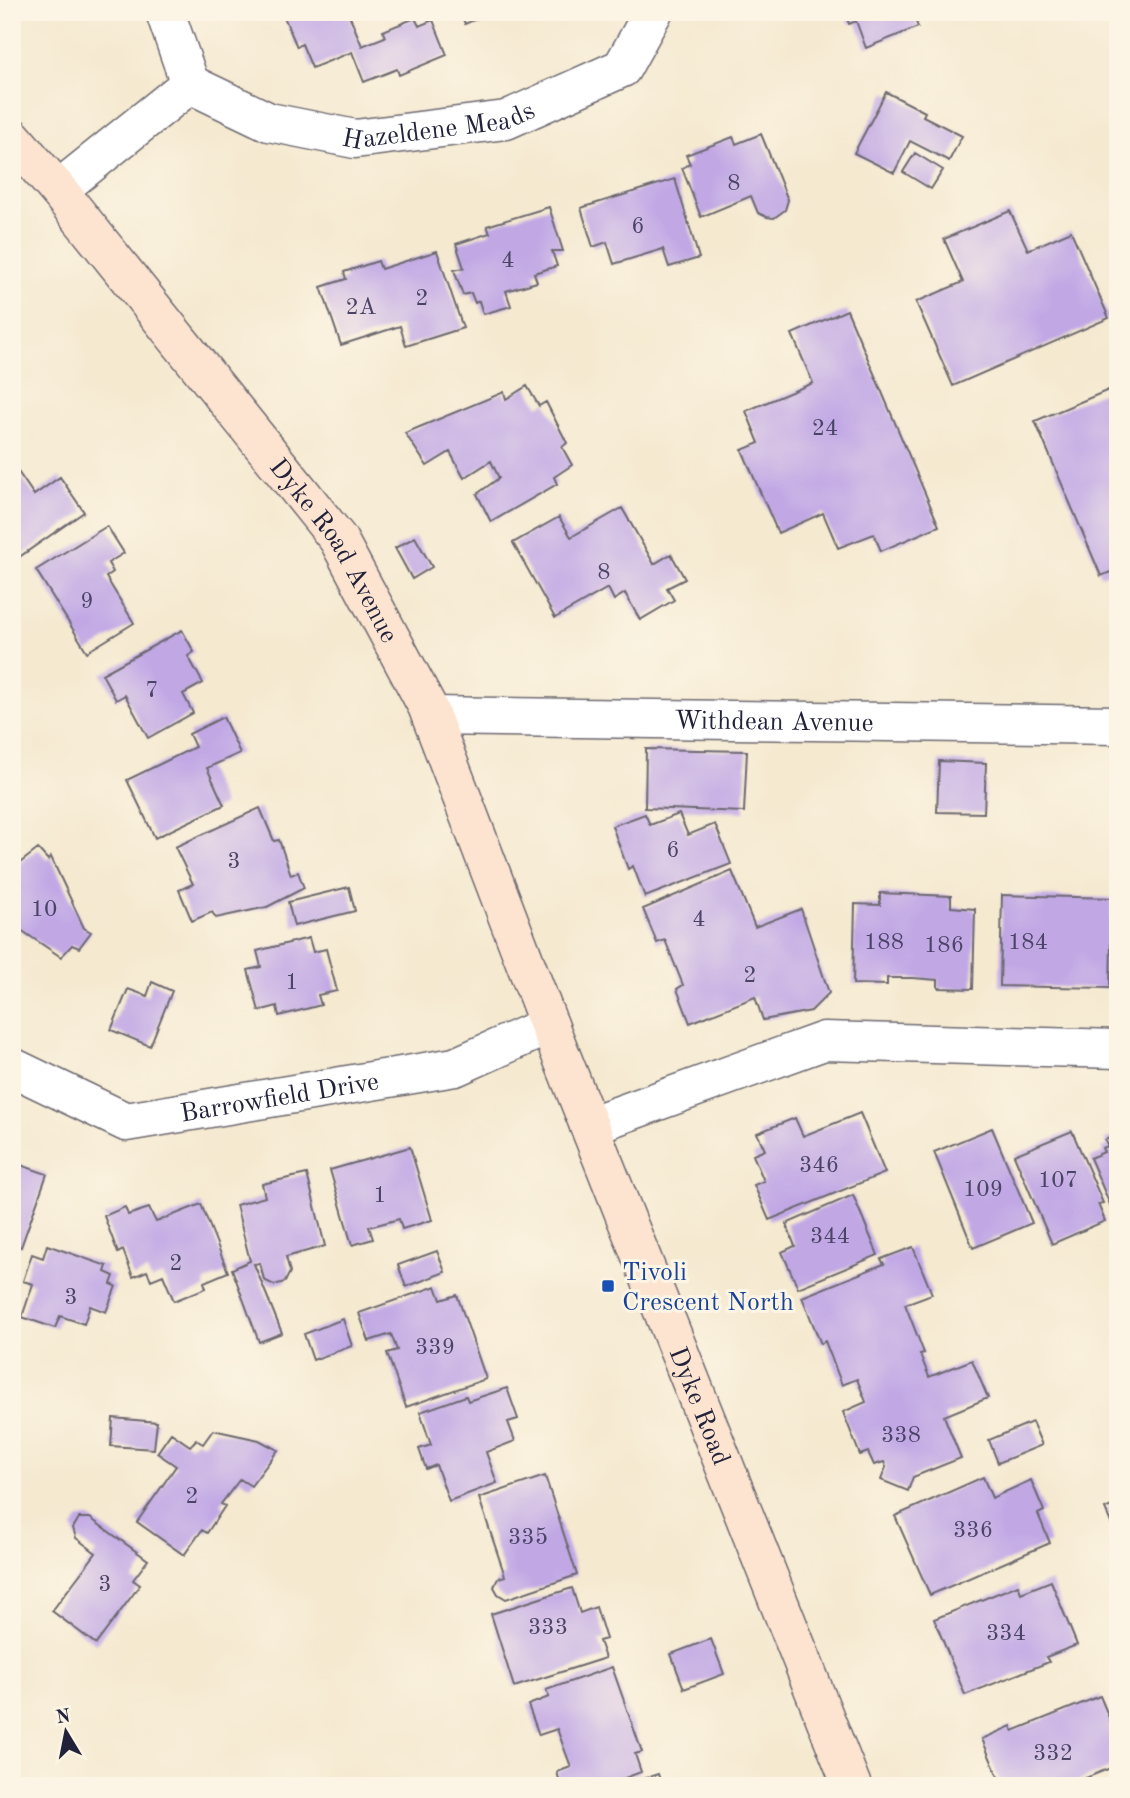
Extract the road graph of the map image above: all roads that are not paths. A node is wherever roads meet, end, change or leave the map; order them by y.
1 (164, 12) edge
2 (653, 12) edge
3 (190, 85) junction
4 (12, 137) edge
5 (58, 190) junction
6 (432, 716) junction
7 (1118, 725) edge
8 (548, 1025) junction
9 (1118, 1049) edge
10 (12, 1067) edge
11 (589, 1126) junction
12 (852, 1786) edge

1 - 3 street
2 - 3 street, Hazeldene Meads
3 - 5 street
4 - 5 street, Dyke Road Avenue
5 - 6 street, Dyke Road Avenue
6 - 7 street, Withdean Avenue
6 - 8 street, Dyke Road Avenue
8 - 10 street, Barrowfield Drive
8 - 11 street, Dyke Road
9 - 11 street
11 - 12 street, Dyke Road

